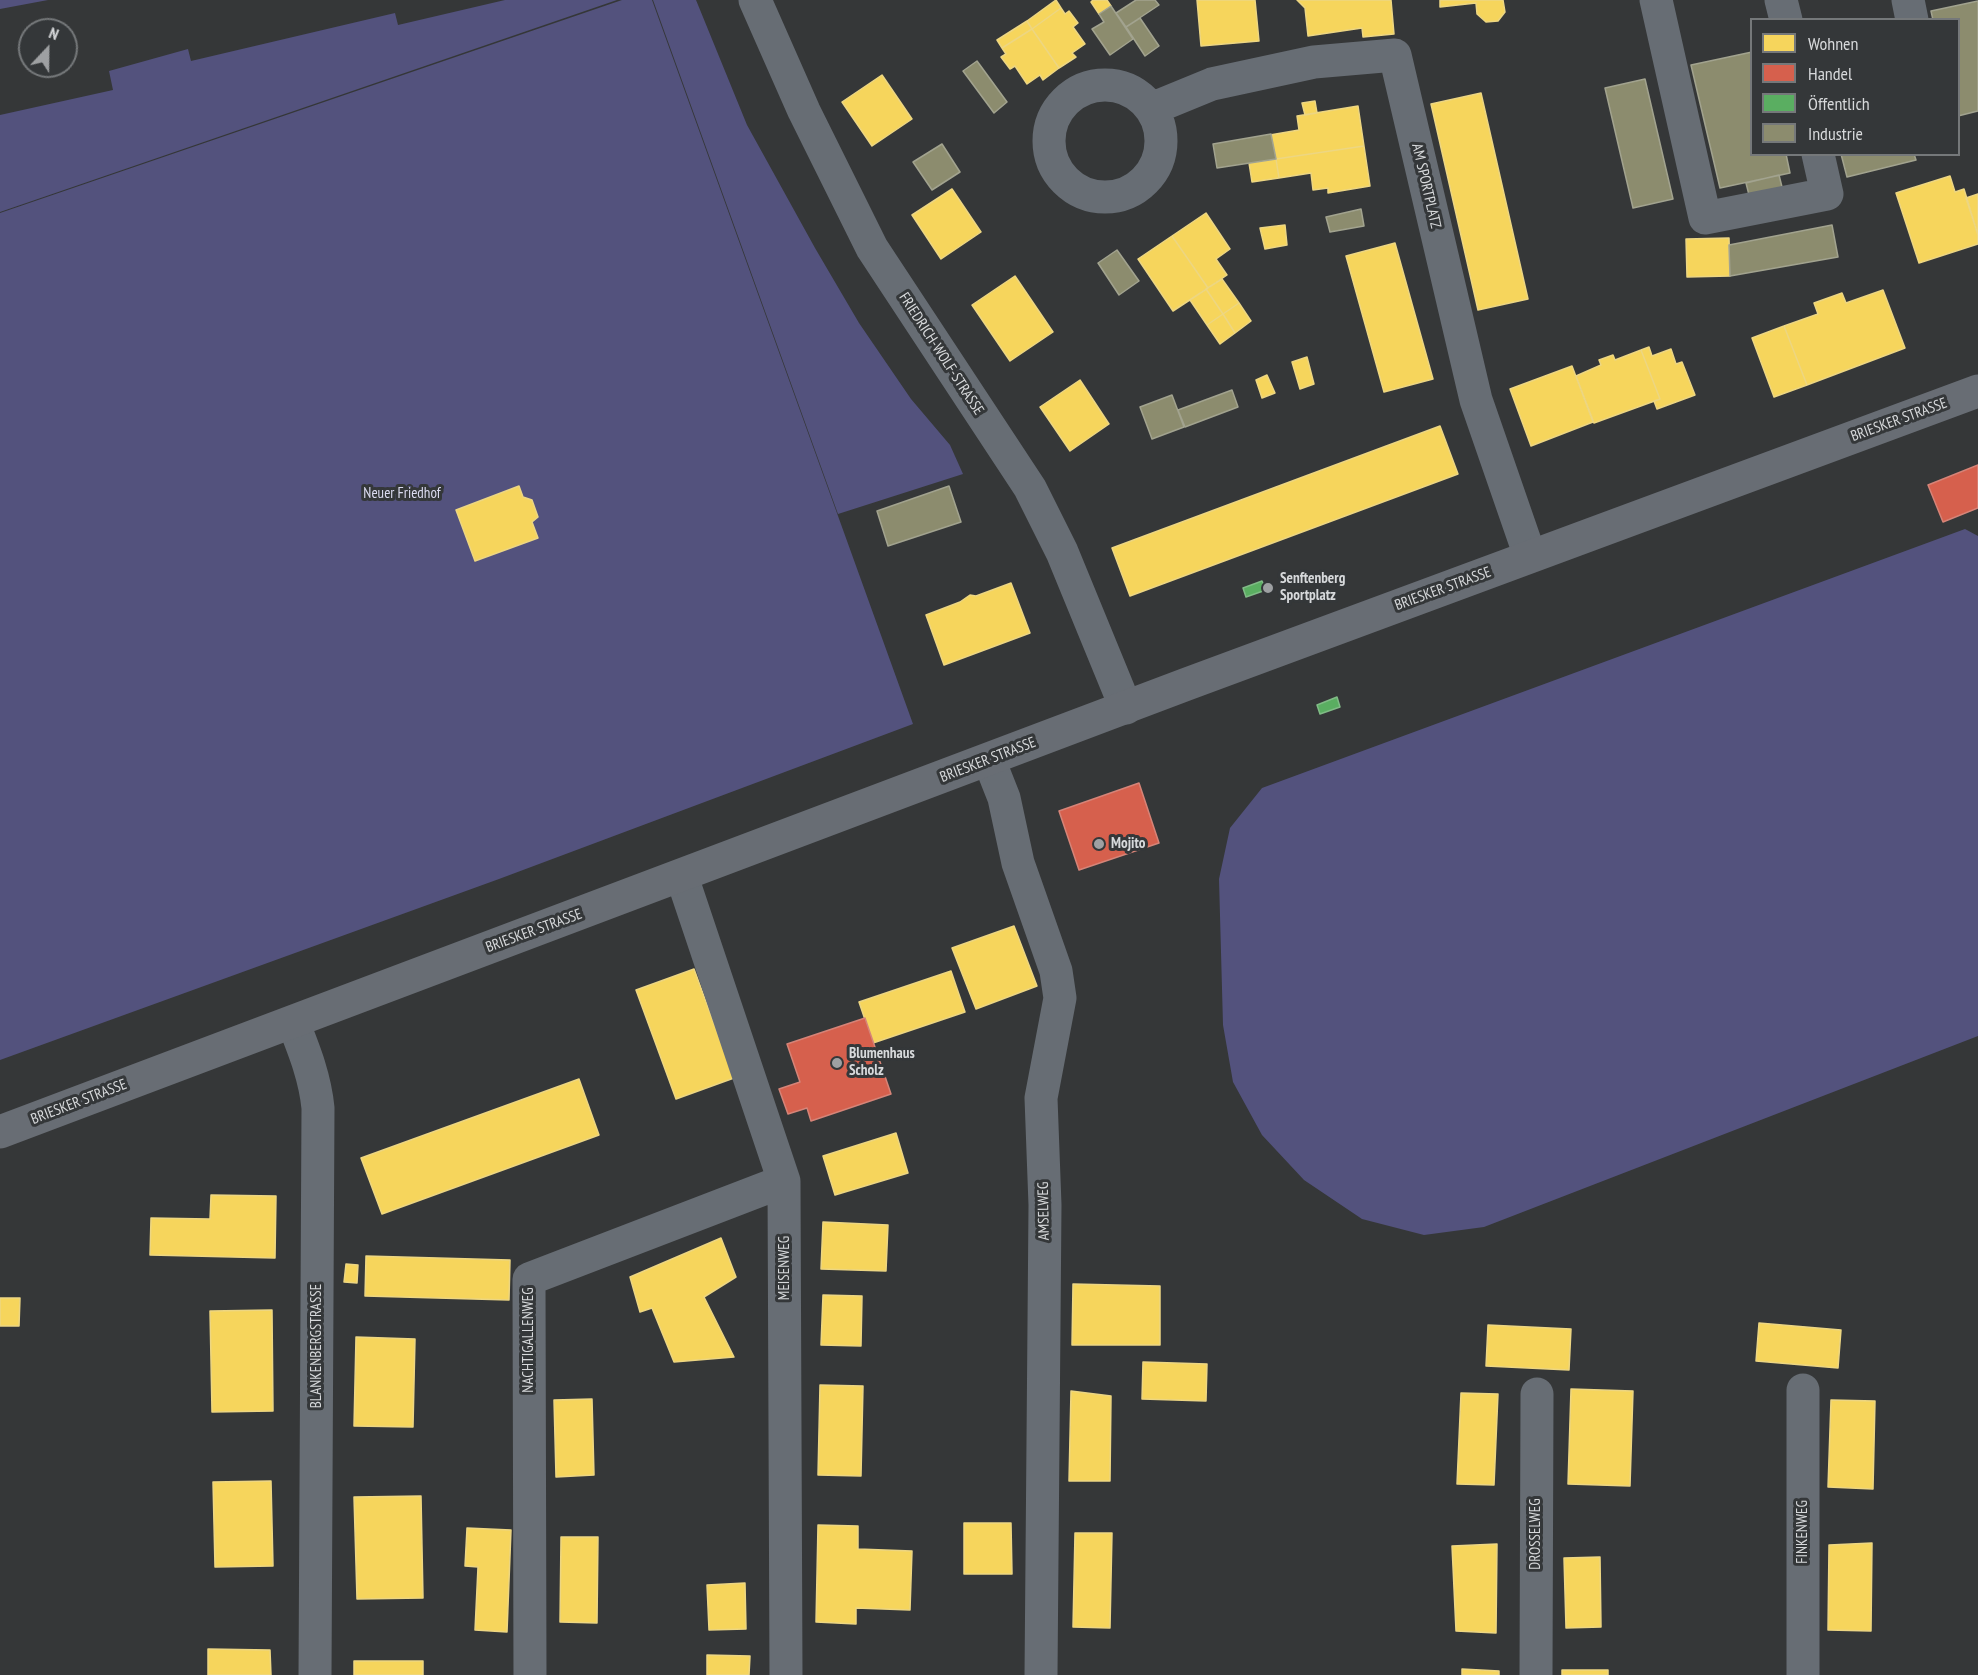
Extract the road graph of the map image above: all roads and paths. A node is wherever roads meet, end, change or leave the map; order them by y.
1 (755, 0) edge
2 (1656, 0) edge
3 (1781, 0) edge
4 (1908, 0) edge
5 (1786, 18) edge
6 (1912, 18) edge
7 (1152, 109) dead end
8 (1818, 156) edge
9 (1978, 391) edge
10 (1530, 556) junction
11 (1126, 708) junction
12 (989, 760) junction
13 (682, 877) junction
14 (292, 1022) junction
15 (0, 1132) edge
16 (784, 1181) junction
17 (1803, 1390) dead end
18 (1537, 1394) dead end
19 (315, 1675) edge
20 (530, 1675) edge
21 (786, 1675) edge
22 (1041, 1675) edge
23 (1536, 1675) edge
24 (1803, 1675) edge

1 - 11 street, FRIEDRICH-WOLF-STRASSE
2 - 8 street
3 - 5 street
4 - 6 street
7 - 10 street, AM SPORTPLATZ
9 - 10 main road, BRIESKER STRASSE
10 - 11 main road, BRIESKER STRASSE
11 - 12 main road, BRIESKER STRASSE
12 - 13 main road, BRIESKER STRASSE
12 - 22 street, AMSELWEG
13 - 14 main road, BRIESKER STRASSE
13 - 16 street, MEISENWEG
14 - 15 main road, BRIESKER STRASSE
14 - 19 street, BLANKENBERGSTRASSE
16 - 20 street, NACHTIGALLENWEG
16 - 21 street, MEISENWEG
17 - 24 street, FINKENWEG
18 - 23 street, DROSSELWEG

